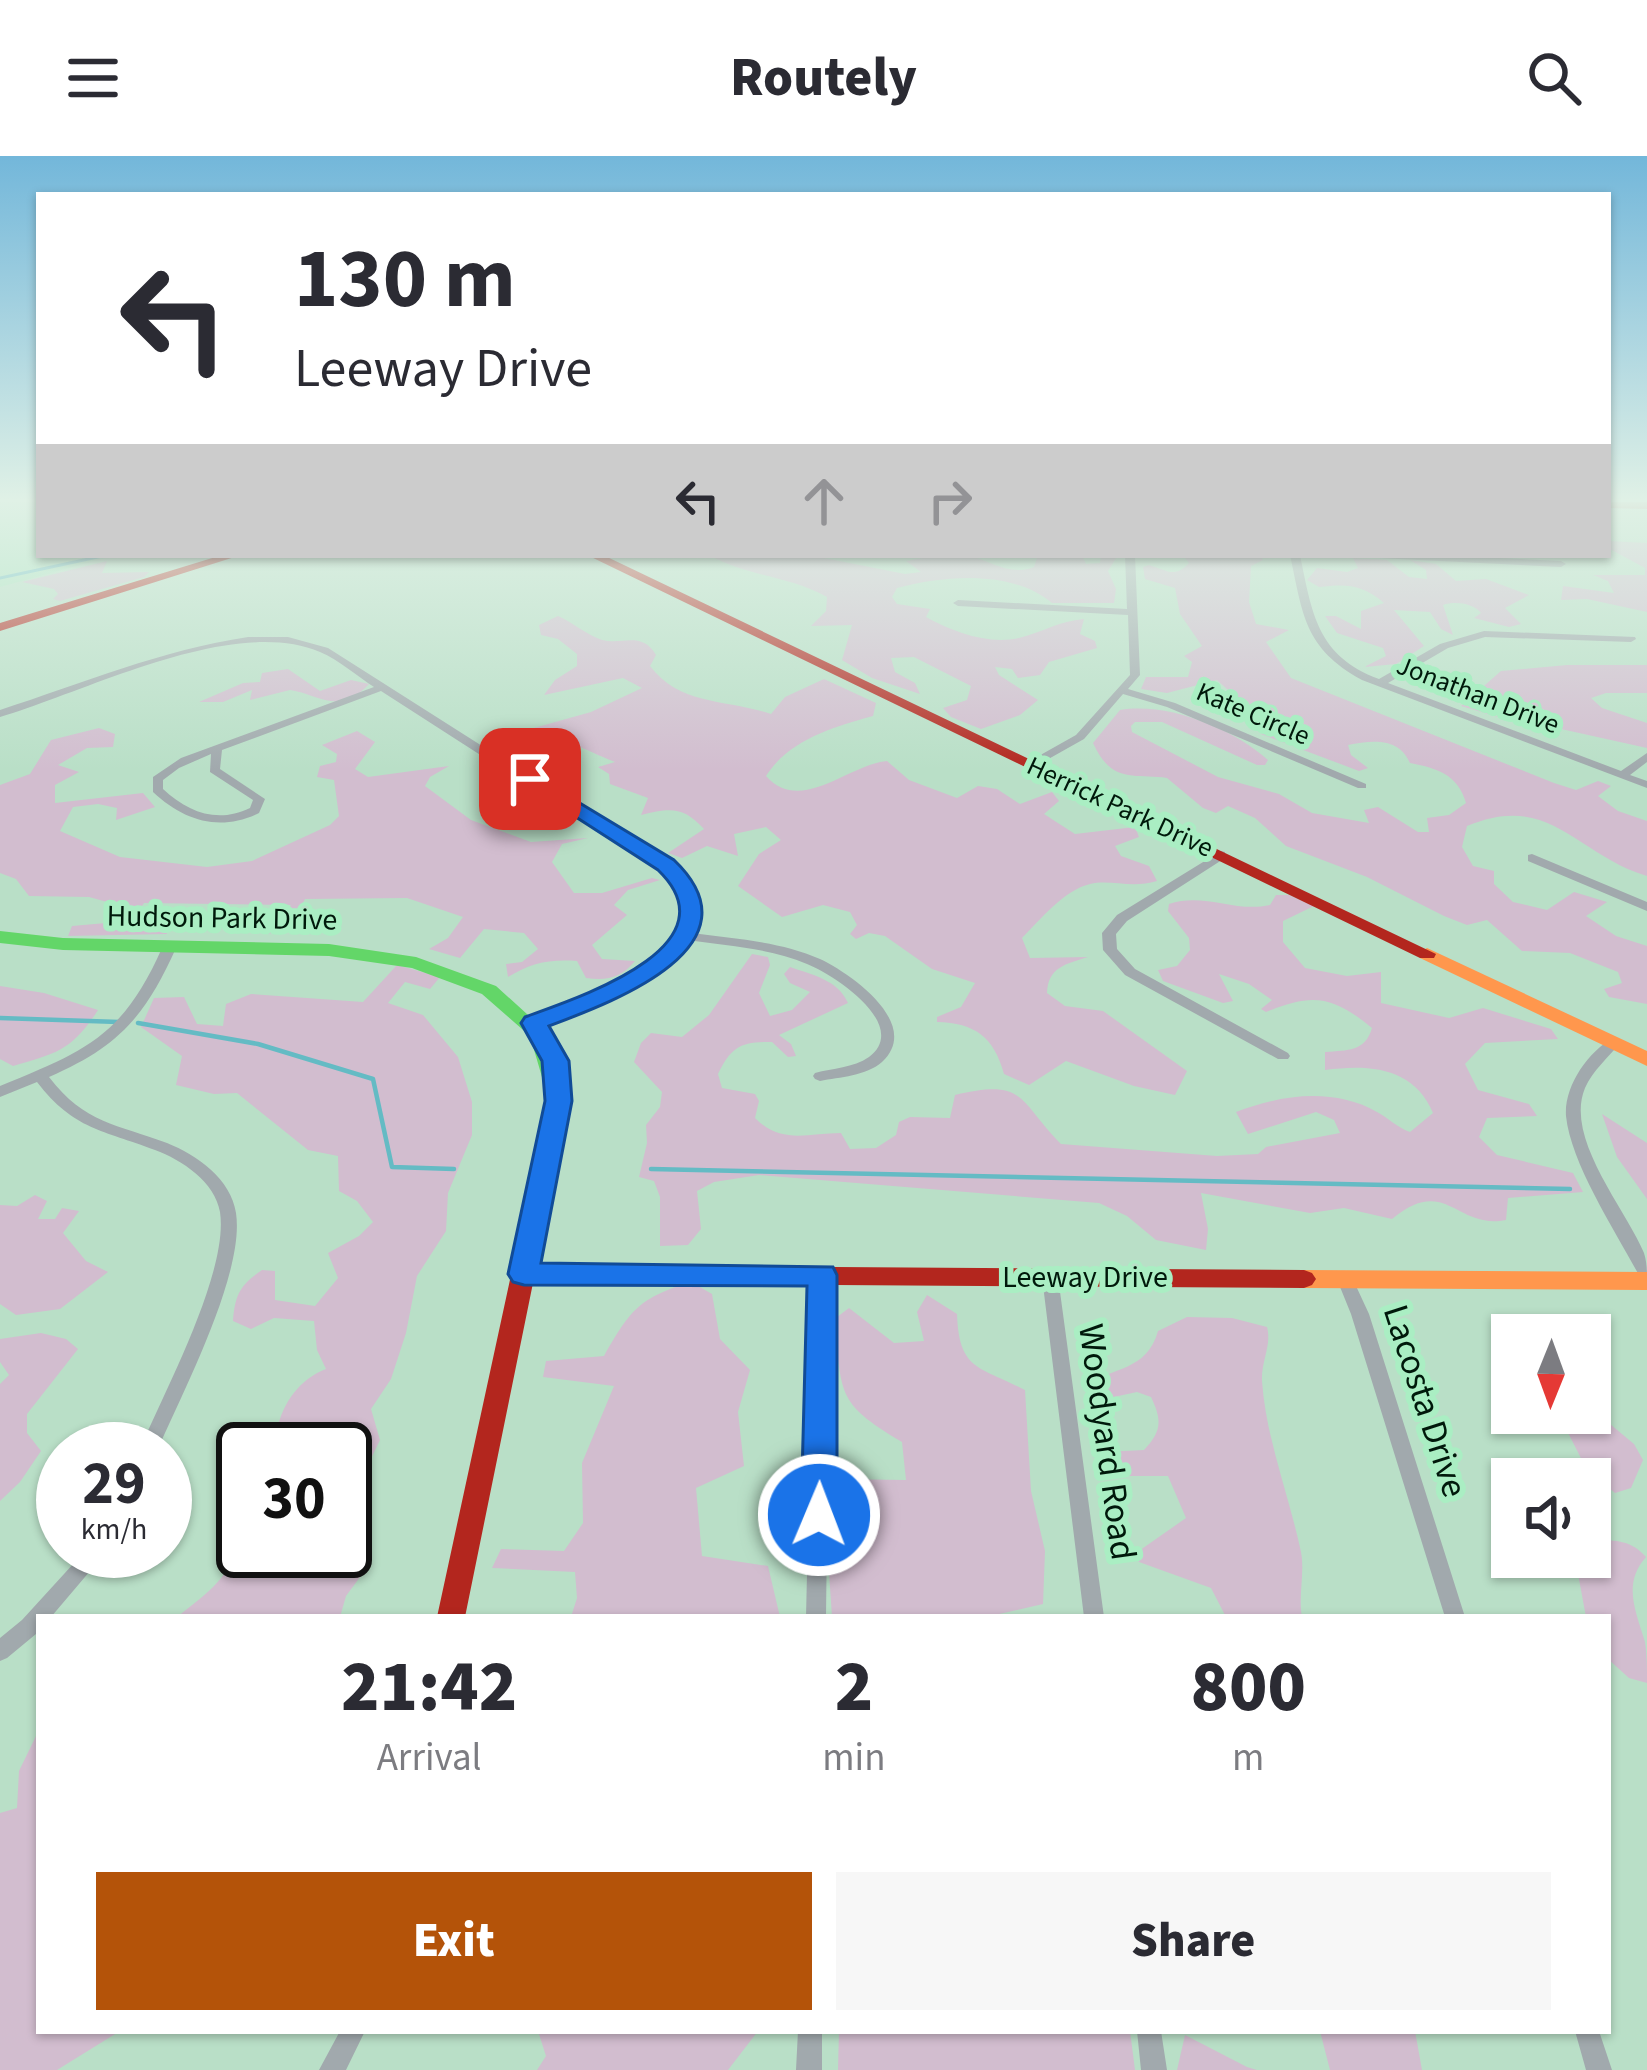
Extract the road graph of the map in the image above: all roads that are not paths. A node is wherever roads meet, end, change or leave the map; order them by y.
1 (116, 591) edge
2 (669, 591) edge
3 (1132, 591) edge
4 (1305, 591) edge
5 (958, 603) dead end
6 (1133, 612) junction
7 (0, 627) edge
8 (1631, 639) dead end
9 (1382, 682) junction
10 (382, 687) junction
11 (1123, 691) junction
12 (0, 714) edge
13 (217, 749) junction
14 (1647, 756) edge
15 (1032, 764) junction
16 (1623, 775) junction
17 (1647, 784) edge
18 (1362, 786) dead end
19 (1221, 855) junction
20 (1532, 858) dead end
21 (1647, 907) edge
22 (683, 936) junction
23 (0, 938) edge
24 (170, 948) junction
25 (534, 1023) junction
26 (1613, 1043) junction
27 (1283, 1056) dead end
28 (1647, 1059) edge
29 (40, 1076) junction
30 (820, 1076) dead end
31 (0, 1092) edge
32 (524, 1274) junction
33 (822, 1275) junction
34 (1049, 1277) junction
35 (1344, 1277) junction
36 (1647, 1278) edge
37 (160, 1422) edge
38 (74, 1578) edge
39 (42, 1614) edge
40 (452, 1614) edge
41 (816, 1614) edge
42 (1094, 1614) edge
43 (1454, 1614) edge
44 (36, 1620) edge
45 (0, 1652) edge
46 (351, 2034) edge
47 (810, 2034) edge
48 (1149, 2034) edge
49 (1588, 2034) edge
50 (332, 2070) edge
51 (809, 2070) edge
52 (1154, 2070) edge
53 (1599, 2070) edge

1 - 7 main road
2 - 15 main road, Herrick Park Drive
3 - 6 street
4 - 9 street, Jonathan Drive
5 - 6 street
6 - 11 street
8 - 9 street
9 - 16 street, Jonathan Drive
10 - 12 street
10 - 13 street
10 - 22 street
11 - 15 street
11 - 18 street, Kate Circle
13 - 13 street
14 - 16 street
15 - 19 main road, Herrick Park Drive
16 - 17 street, Jonathan Drive
19 - 26 main road, Herrick Park Drive
19 - 27 street
20 - 21 street
22 - 25 street
22 - 30 street
23 - 24 main road, Hudson Park Drive
24 - 25 main road, Hudson Park Drive
24 - 29 street
25 - 32 main road
26 - 28 main road, Herrick Park Drive
26 - 36 street
29 - 31 street
29 - 37 street
32 - 33 main road, Leeway Drive
32 - 40 main road
33 - 34 main road, Leeway Drive
33 - 41 street
34 - 35 main road, Leeway Drive
34 - 42 street, Woodyard Road
35 - 36 main road, Leeway Drive
35 - 43 street, Lacosta Drive
38 - 39 street
44 - 45 street
46 - 50 street
47 - 51 street
48 - 52 street
49 - 53 street

